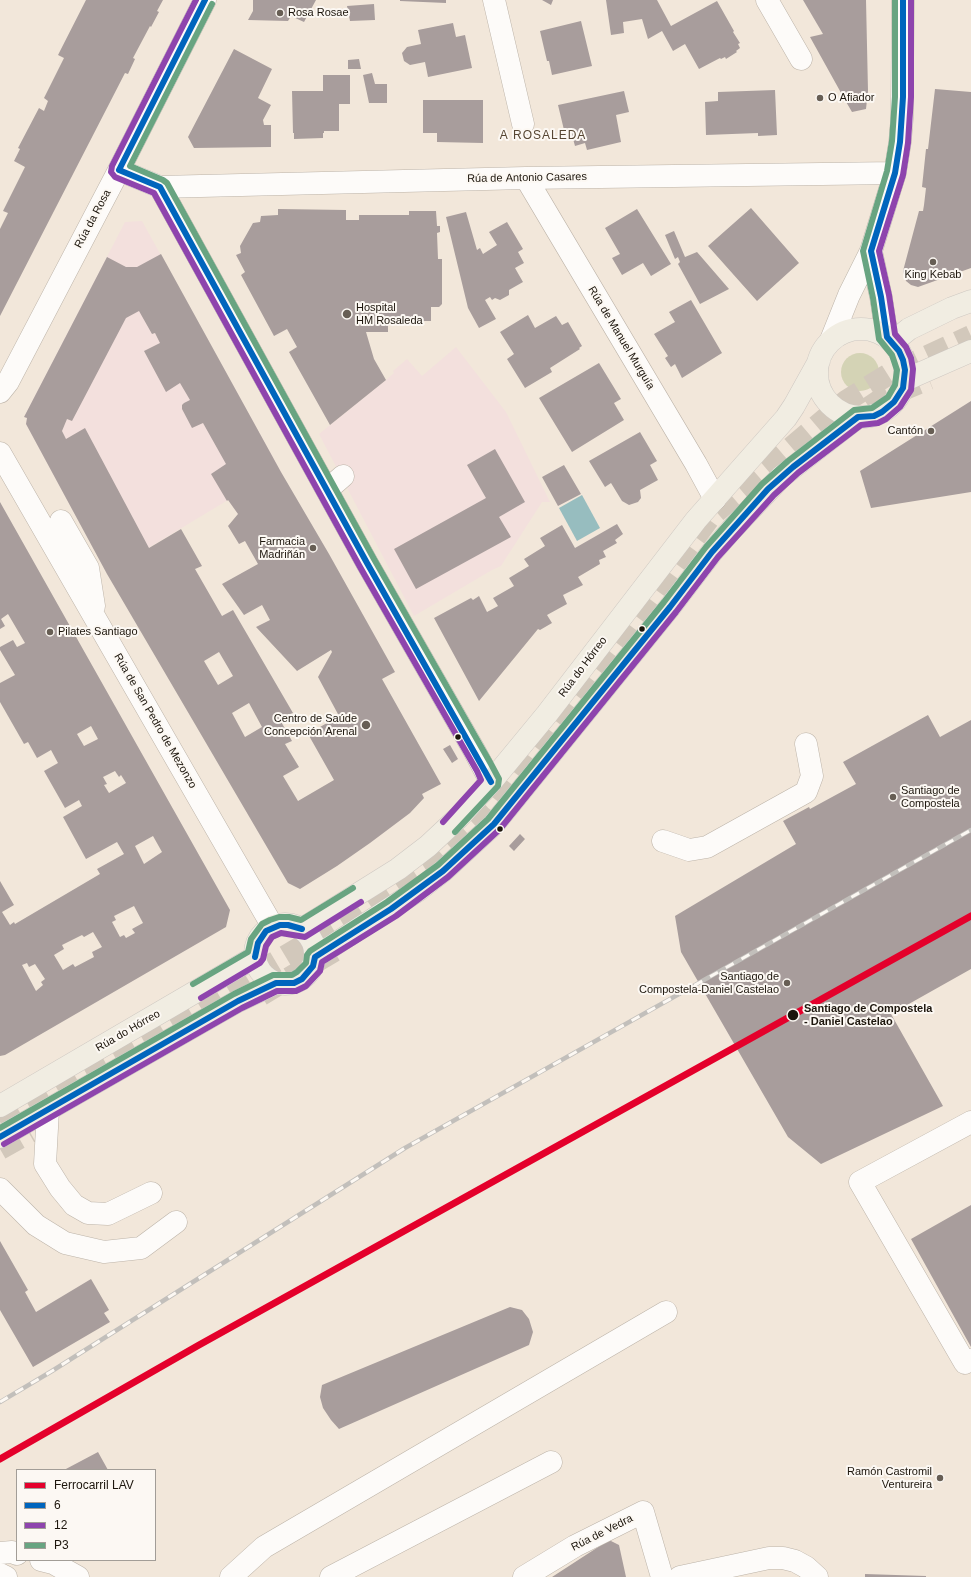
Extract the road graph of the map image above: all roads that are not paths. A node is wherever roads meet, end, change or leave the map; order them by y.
1 (205, 0) edge
2 (494, 0) edge
3 (767, 0) edge
4 (903, 0) edge
5 (801, 59) dead end
6 (523, 124) dead end
7 (119, 170) junction
8 (895, 173) junction
9 (526, 178) junction
10 (160, 187) junction
11 (872, 251) junction
12 (971, 301) edge
13 (831, 340) junction
14 (890, 340) junction
15 (971, 351) edge
16 (819, 360) junction
17 (905, 380) junction
18 (0, 392) edge
19 (858, 418) junction
20 (0, 453) edge
21 (715, 499) junction
22 (61, 521) dead end
23 (97, 621) junction
24 (806, 744) dead end
25 (491, 782) junction
26 (663, 841) dead end
27 (273, 927) junction
28 (302, 929) junction
29 (255, 956) junction
30 (315, 958) junction
31 (276, 983) junction
32 (0, 1106) edge
33 (48, 1110) junction
34 (971, 1122) edge
35 (0, 1137) edge
36 (0, 1189) edge
37 (151, 1193) dead end
38 (176, 1222) dead end
39 (666, 1312) dead end
40 (971, 1360) edge
41 (551, 1462) dead end
42 (0, 1553) edge
43 (16, 1554) edge
44 (45, 1561) edge
45 (0, 1574) edge
46 (6, 1577) edge
47 (78, 1577) edge
48 (231, 1577) edge
49 (330, 1577) edge
50 (524, 1577) edge
51 (662, 1577) edge
52 (680, 1577) edge
53 (817, 1577) edge

1 - 7 street, Rúa da Rosa
2 - 6 street
3 - 5 street
4 - 8 street
7 - 10 street
7 - 18 street, Rúa da Rosa
8 - 9 street, Rúa de Antonio Casares
8 - 11 street
9 - 10 street, Rúa de Antonio Casares
9 - 21 street, Rúa de Manuel Murguía
10 - 25 street
11 - 13 street
11 - 14 street
12 - 14 main road
13 - 14 main road
13 - 16 main road
14 - 17 main road
15 - 17 main road
16 - 19 main road
16 - 21 main road, Rúa do Hórreo
17 - 19 main road
19 - 30 main road
20 - 23 street, Rúa de San Pedro de Mezonzo
21 - 25 main road, Rúa do Hórreo
22 - 23 street
23 - 27 street, Rúa de San Pedro de Mezonzo
24 - 26 street
25 - 28 main road, Rúa do Hórreo
27 - 28 main road
27 - 29 main road
28 - 30 main road
29 - 31 main road
29 - 32 main road, Rúa do Hórreo
30 - 31 main road
31 - 33 main road
33 - 35 main road
33 - 37 street
34 - 40 street
36 - 38 street
39 - 48 street
41 - 49 street
42 - 43 street
44 - 47 street
45 - 46 street
50 - 51 street, Rúa de Vedra
52 - 53 street

